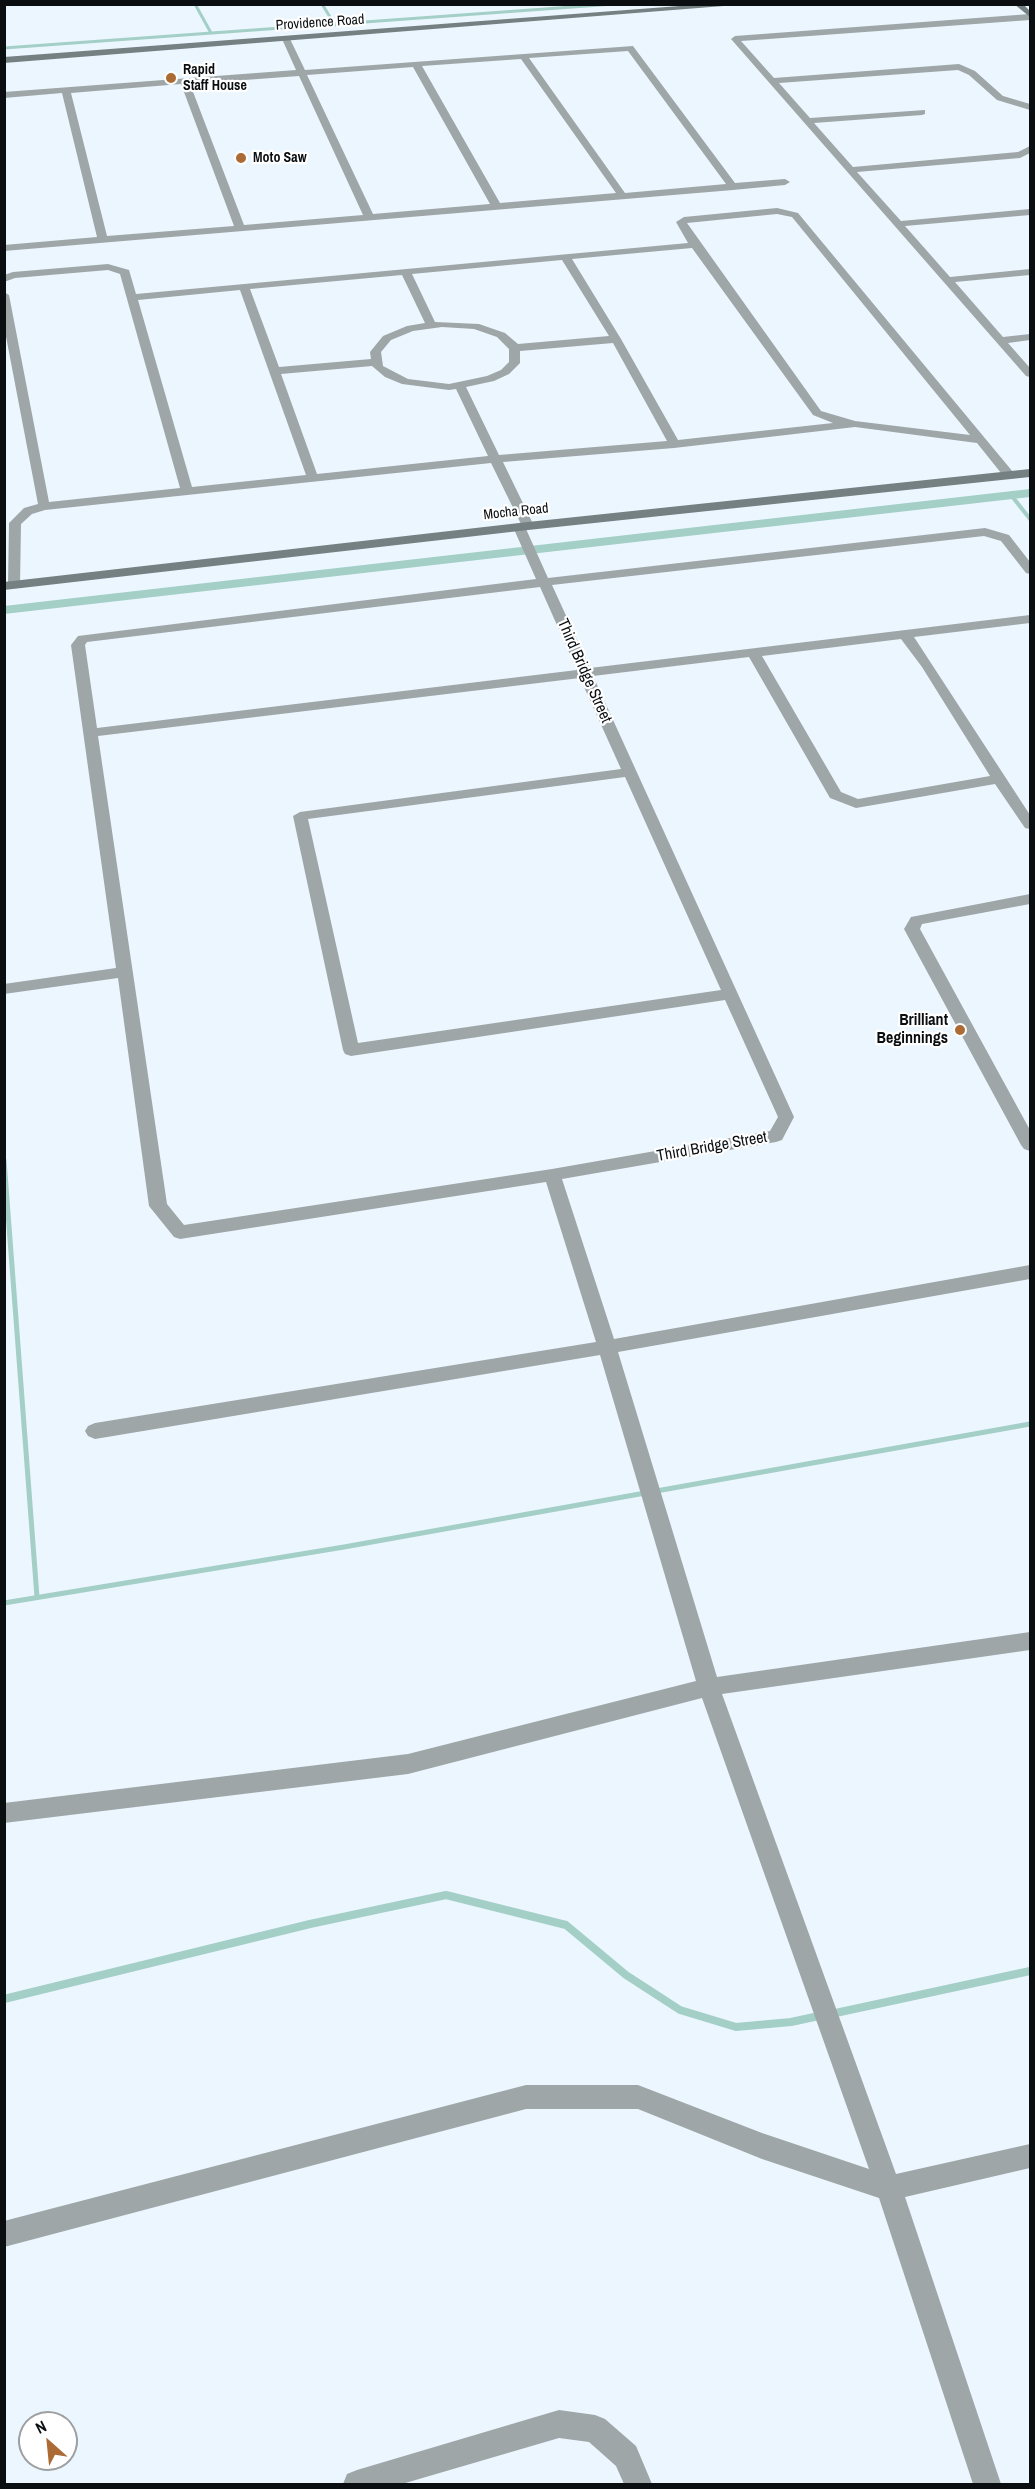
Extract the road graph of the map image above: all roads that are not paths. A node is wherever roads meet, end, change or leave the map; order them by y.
1 (710, 4) edge
2 (745, 4) edge
3 (1018, 4) edge
4 (1030, 16) edge
5 (286, 39) junction
6 (523, 56) junction
7 (4, 58) edge
8 (416, 64) junction
9 (302, 73) junction
10 (772, 81) junction
11 (185, 82) junction
12 (66, 91) junction
13 (4, 95) edge
14 (1030, 96) edge
15 (1000, 98) junction
16 (1030, 107) edge
17 (922, 112) dead end
18 (807, 121) junction
19 (1030, 149) edge
20 (850, 170) junction
21 (784, 182) dead end
22 (733, 187) junction
23 (623, 196) junction
24 (497, 207) junction
25 (1030, 212) edge
26 (370, 218) junction
27 (899, 224) junction
28 (240, 228) junction
29 (103, 240) junction
30 (695, 245) junction
31 (4, 248) edge
32 (565, 257) junction
33 (406, 272) junction
34 (1030, 272) edge
35 (4, 279) edge
36 (948, 280) junction
37 (244, 286) junction
38 (4, 295) edge
39 (134, 297) junction
40 (431, 325) junction
41 (1030, 337) edge
42 (616, 339) junction
43 (1001, 340) junction
44 (515, 348) junction
45 (375, 362) junction
46 (274, 371) junction
47 (1030, 374) edge
48 (460, 386) junction
49 (855, 424) junction
50 (979, 440) junction
51 (674, 444) junction
52 (495, 459) junction
53 (1030, 473) edge
54 (1009, 475) junction
55 (313, 478) junction
56 (187, 490) junction
57 (44, 506) junction
58 (523, 526) junction
59 (1030, 570) edge
60 (545, 582) junction
61 (9, 585) edge
62 (1030, 619) edge
63 (904, 633) junction
64 (754, 654) junction
65 (585, 673) junction
66 (91, 734) junction
67 (629, 772) junction
68 (999, 779) junction
69 (1030, 825) edge
70 (1030, 899) edge
71 (125, 972) junction
72 (5, 989) edge
73 (730, 994) junction
74 (1030, 1145) edge
75 (552, 1175) junction
76 (1030, 1272) edge
77 (608, 1347) junction
78 (95, 1431) dead end
79 (1030, 1641) edge
80 (710, 1687) junction
81 (4, 1813) edge
82 (1030, 2157) edge
83 (889, 2188) junction
84 (4, 2234) edge
85 (357, 2484) edge
86 (638, 2484) edge
87 (987, 2484) edge

1 - 7 street, Providence Road
2 - 5 street, Providence Road
3 - 4 street
4 - 10 street
5 - 7 street, Providence Road
5 - 9 street
6 - 8 street
6 - 22 street
6 - 23 street
8 - 9 street
8 - 24 street
9 - 11 street
9 - 26 street
10 - 15 street
10 - 18 street
11 - 12 street
11 - 28 street
12 - 13 street
12 - 29 street
14 - 15 street
15 - 16 street
17 - 18 street
18 - 20 street
19 - 20 street
20 - 27 street
21 - 22 street
22 - 23 street
23 - 24 street
24 - 26 street
25 - 27 street
26 - 28 street
27 - 36 street
28 - 29 street
29 - 31 street
30 - 32 street
30 - 49 street
30 - 50 street
32 - 33 street
32 - 42 street
33 - 37 street
33 - 40 street
34 - 36 street
35 - 39 street
36 - 43 street
37 - 39 street
37 - 46 street
38 - 57 street
39 - 56 street
40 - 44 street
40 - 45 street
41 - 43 street
42 - 44 street
42 - 51 street
43 - 47 street
44 - 48 street
45 - 46 street
45 - 48 street
46 - 55 street
48 - 52 street, Third Bridge Street
49 - 50 street
49 - 51 street
50 - 54 street
51 - 52 street
52 - 55 street
52 - 58 street, Third Bridge Street
53 - 54 street, Mocha Road
54 - 58 street, Mocha Road
55 - 56 street
56 - 57 street
57 - 61 street
58 - 60 street, Third Bridge Street
58 - 61 street, Mocha Road
59 - 60 street
60 - 65 street, Third Bridge Street
60 - 66 street
62 - 63 street
63 - 64 street
63 - 68 street
64 - 65 street
64 - 68 street
65 - 66 street
65 - 67 street, Third Bridge Street
66 - 71 street
67 - 73 street, Third Bridge Street
67 - 73 street
68 - 69 street
70 - 74 street
71 - 72 street
71 - 75 street, Third Bridge Street
73 - 75 street, Third Bridge Street
75 - 77 street
76 - 77 street
77 - 78 street
77 - 80 street
79 - 80 street
80 - 81 street
80 - 83 street
82 - 83 street
83 - 84 street
83 - 87 street
85 - 86 street

